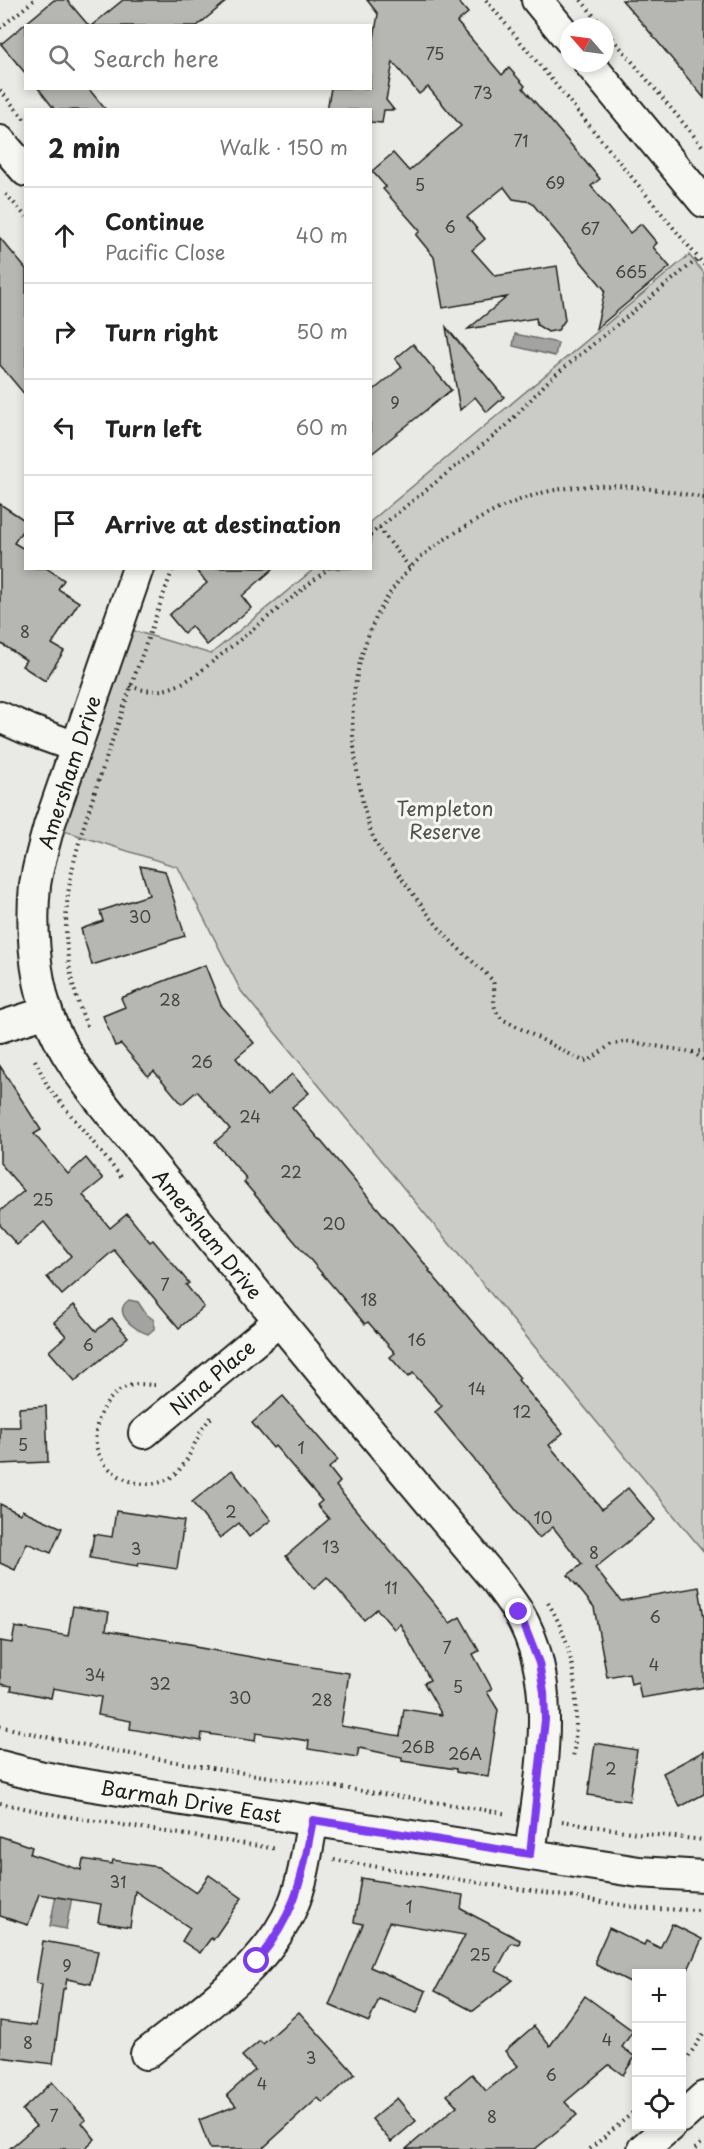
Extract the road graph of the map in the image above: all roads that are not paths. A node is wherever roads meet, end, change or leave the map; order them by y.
1 (537, 0) edge
2 (560, 28) edge
3 (596, 72) edge
4 (0, 141) edge
5 (24, 169) edge
6 (704, 202) edge
7 (137, 570) edge
8 (0, 717) edge
9 (76, 747) junction
10 (47, 1012) junction
11 (0, 1027) edge
12 (279, 1321) junction
13 (144, 1433) dead end
14 (0, 1766) edge
15 (313, 1820) junction
16 (530, 1854) junction
17 (704, 1876) edge
18 (146, 2054) dead end
19 (704, 2097) edge
20 (686, 2113) edge
21 (665, 2131) edge
22 (643, 2149) edge

1 - 2 street
3 - 6 street
4 - 5 street
7 - 9 street, Amersham Drive
8 - 9 street
9 - 10 street, Amersham Drive
10 - 11 street
10 - 12 street, Amersham Drive
12 - 13 street, Nina Place
12 - 16 street, Amersham Drive
14 - 15 street, Barmah Drive East
15 - 16 street, Barmah Drive East
15 - 18 street
16 - 17 street, Barmah Drive East
19 - 20 street
21 - 22 street

